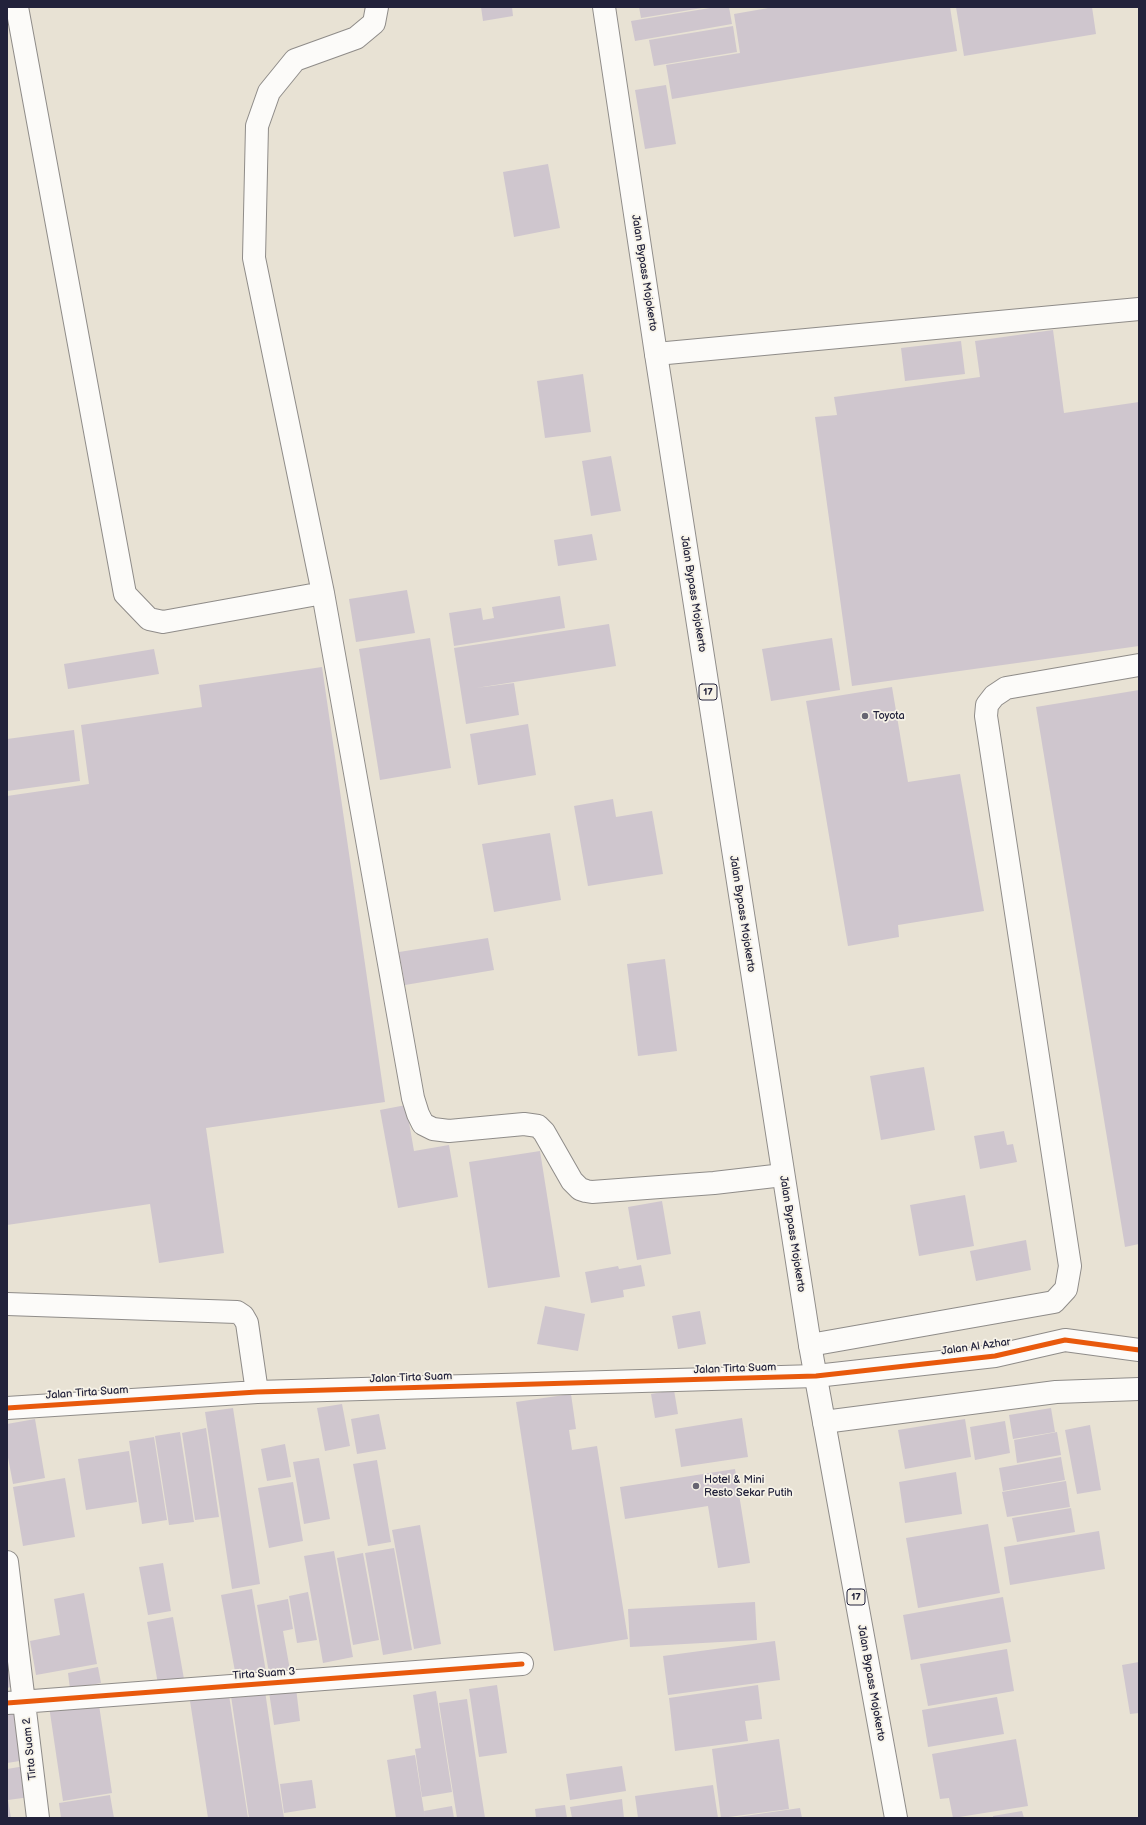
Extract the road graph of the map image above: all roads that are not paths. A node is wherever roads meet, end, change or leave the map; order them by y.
1 (17, 7) edge
2 (378, 7) edge
3 (604, 7) edge
4 (1139, 309) edge
5 (656, 354) junction
6 (323, 593) junction
7 (1139, 666) edge
8 (783, 1174) junction
9 (7, 1304) edge
10 (810, 1346) junction
11 (1139, 1350) edge
12 (816, 1376) junction
13 (1139, 1389) edge
14 (257, 1392) junction
15 (7, 1408) edge
16 (824, 1422) junction
17 (7, 1562) edge
18 (522, 1664) dead end
19 (16, 1702) edge
20 (38, 1818) edge
21 (896, 1818) edge

1 - 6 main road
2 - 6 main road
3 - 5 main road, Jalan Bypass Mojokerto / 17
4 - 5 main road
5 - 8 main road, Jalan Bypass Mojokerto / 17
6 - 8 main road
7 - 10 main road
8 - 10 main road, Jalan Bypass Mojokerto / 17
9 - 14 main road
10 - 12 main road, Jalan Bypass Mojokerto / 17
11 - 12 main road, Jalan Al Azhar
12 - 14 main road, Jalan Tirta Suam
12 - 16 main road, Jalan Bypass Mojokerto / 17
13 - 16 main road
14 - 15 main road, Jalan Tirta Suam
16 - 21 main road, Jalan Bypass Mojokerto / 17
17 - 19 main road, Tirta Suam 2
18 - 19 main road, Tirta Suam 3
19 - 20 main road, Tirta Suam 2

